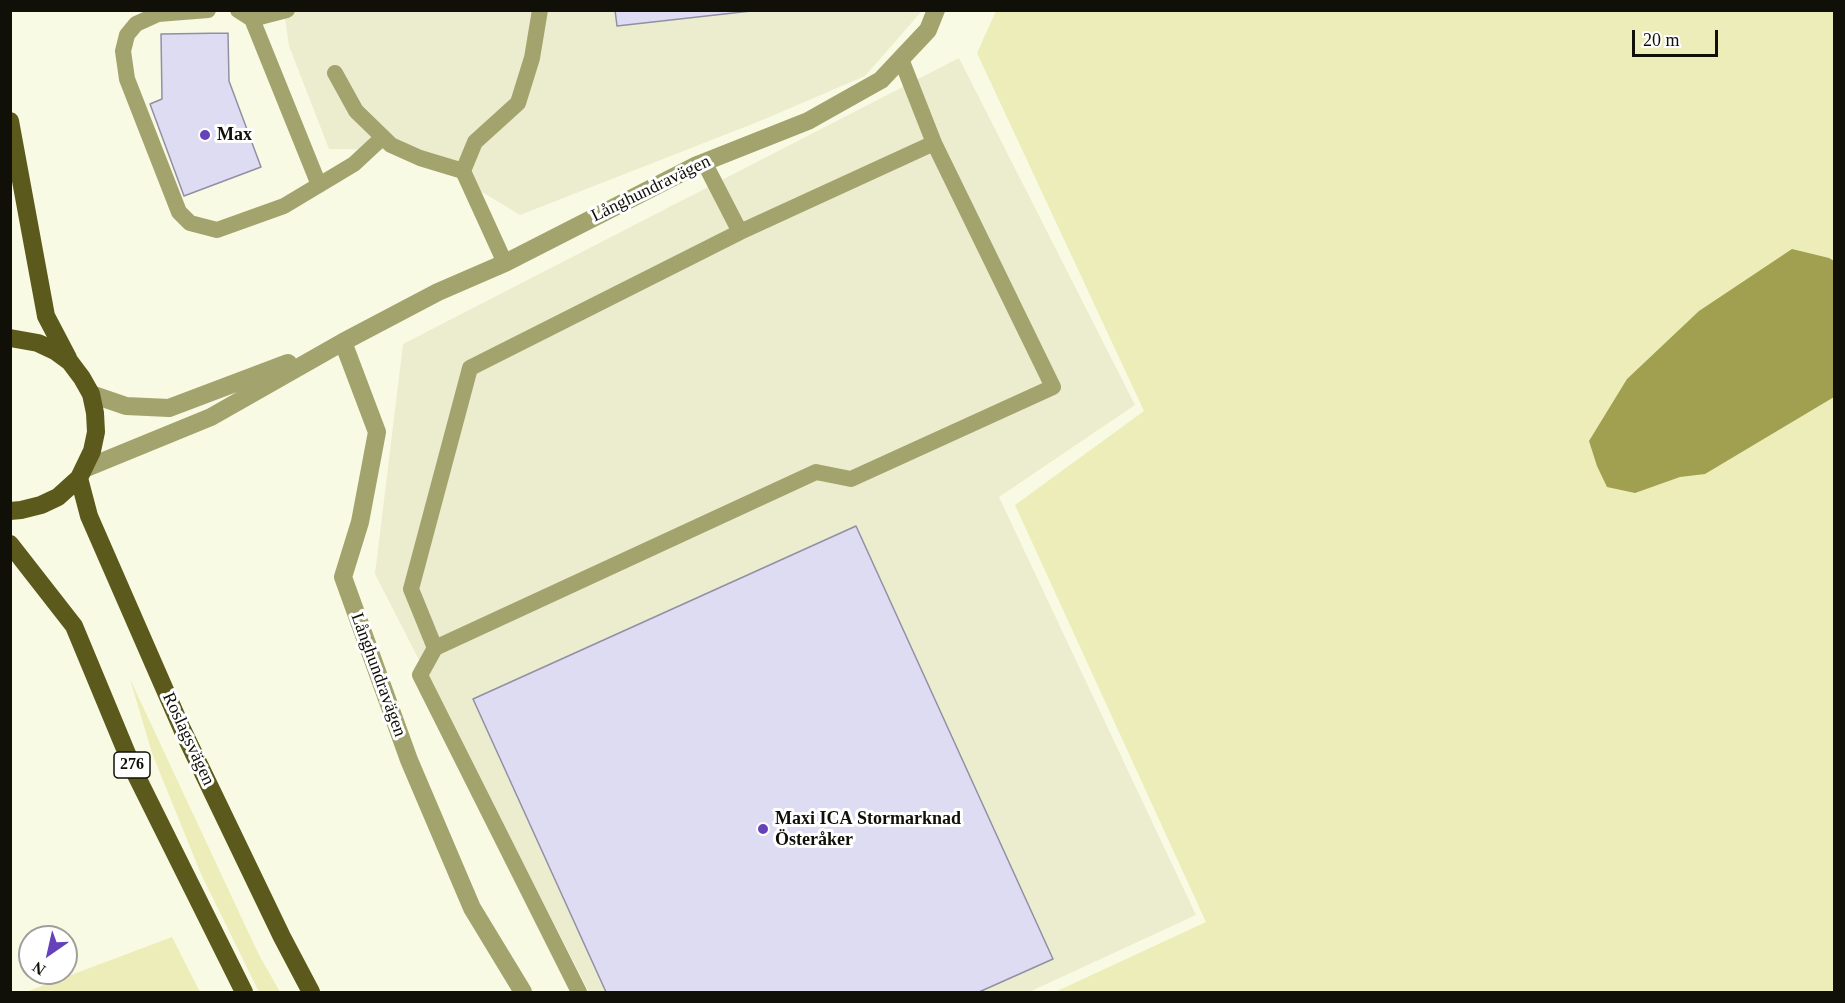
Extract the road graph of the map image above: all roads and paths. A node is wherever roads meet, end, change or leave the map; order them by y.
1 (208, 10) edge
2 (287, 10) edge
3 (540, 10) edge
4 (936, 10) edge
5 (245, 15) edge
6 (901, 59) junction
7 (335, 73) dead end
8 (10, 121) edge
9 (383, 137) junction
10 (934, 143) junction
11 (704, 162) junction
12 (463, 171) junction
13 (319, 185) junction
14 (740, 232) junction
15 (505, 263) junction
16 (10, 338) edge
17 (342, 342) junction
18 (70, 362) junction
19 (91, 394) junction
20 (82, 474) junction
21 (10, 511) edge
22 (10, 544) edge
23 (435, 648) junction
24 (244, 993) edge
25 (311, 993) edge
26 (523, 993) edge
27 (579, 993) edge

1 - 13 lane
2 - 5 lane
3 - 12 lane
4 - 6 street, Långhundravägen
5 - 13 lane
6 - 10 lane
6 - 11 street, Långhundravägen
7 - 9 lane
8 - 18 main road
9 - 12 lane
9 - 13 lane
10 - 14 lane
10 - 23 lane
11 - 14 lane
11 - 15 street, Långhundravägen
12 - 15 lane
14 - 23 lane
15 - 17 street, Långhundravägen
16 - 18 main road
17 - 19 street, Långhundravägen
17 - 20 street, Långhundravägen
17 - 26 street, Långhundravägen
18 - 19 main road
19 - 20 main road
20 - 21 main road
20 - 25 main road, Roslagsvägen
22 - 24 main road, 276
23 - 27 lane

